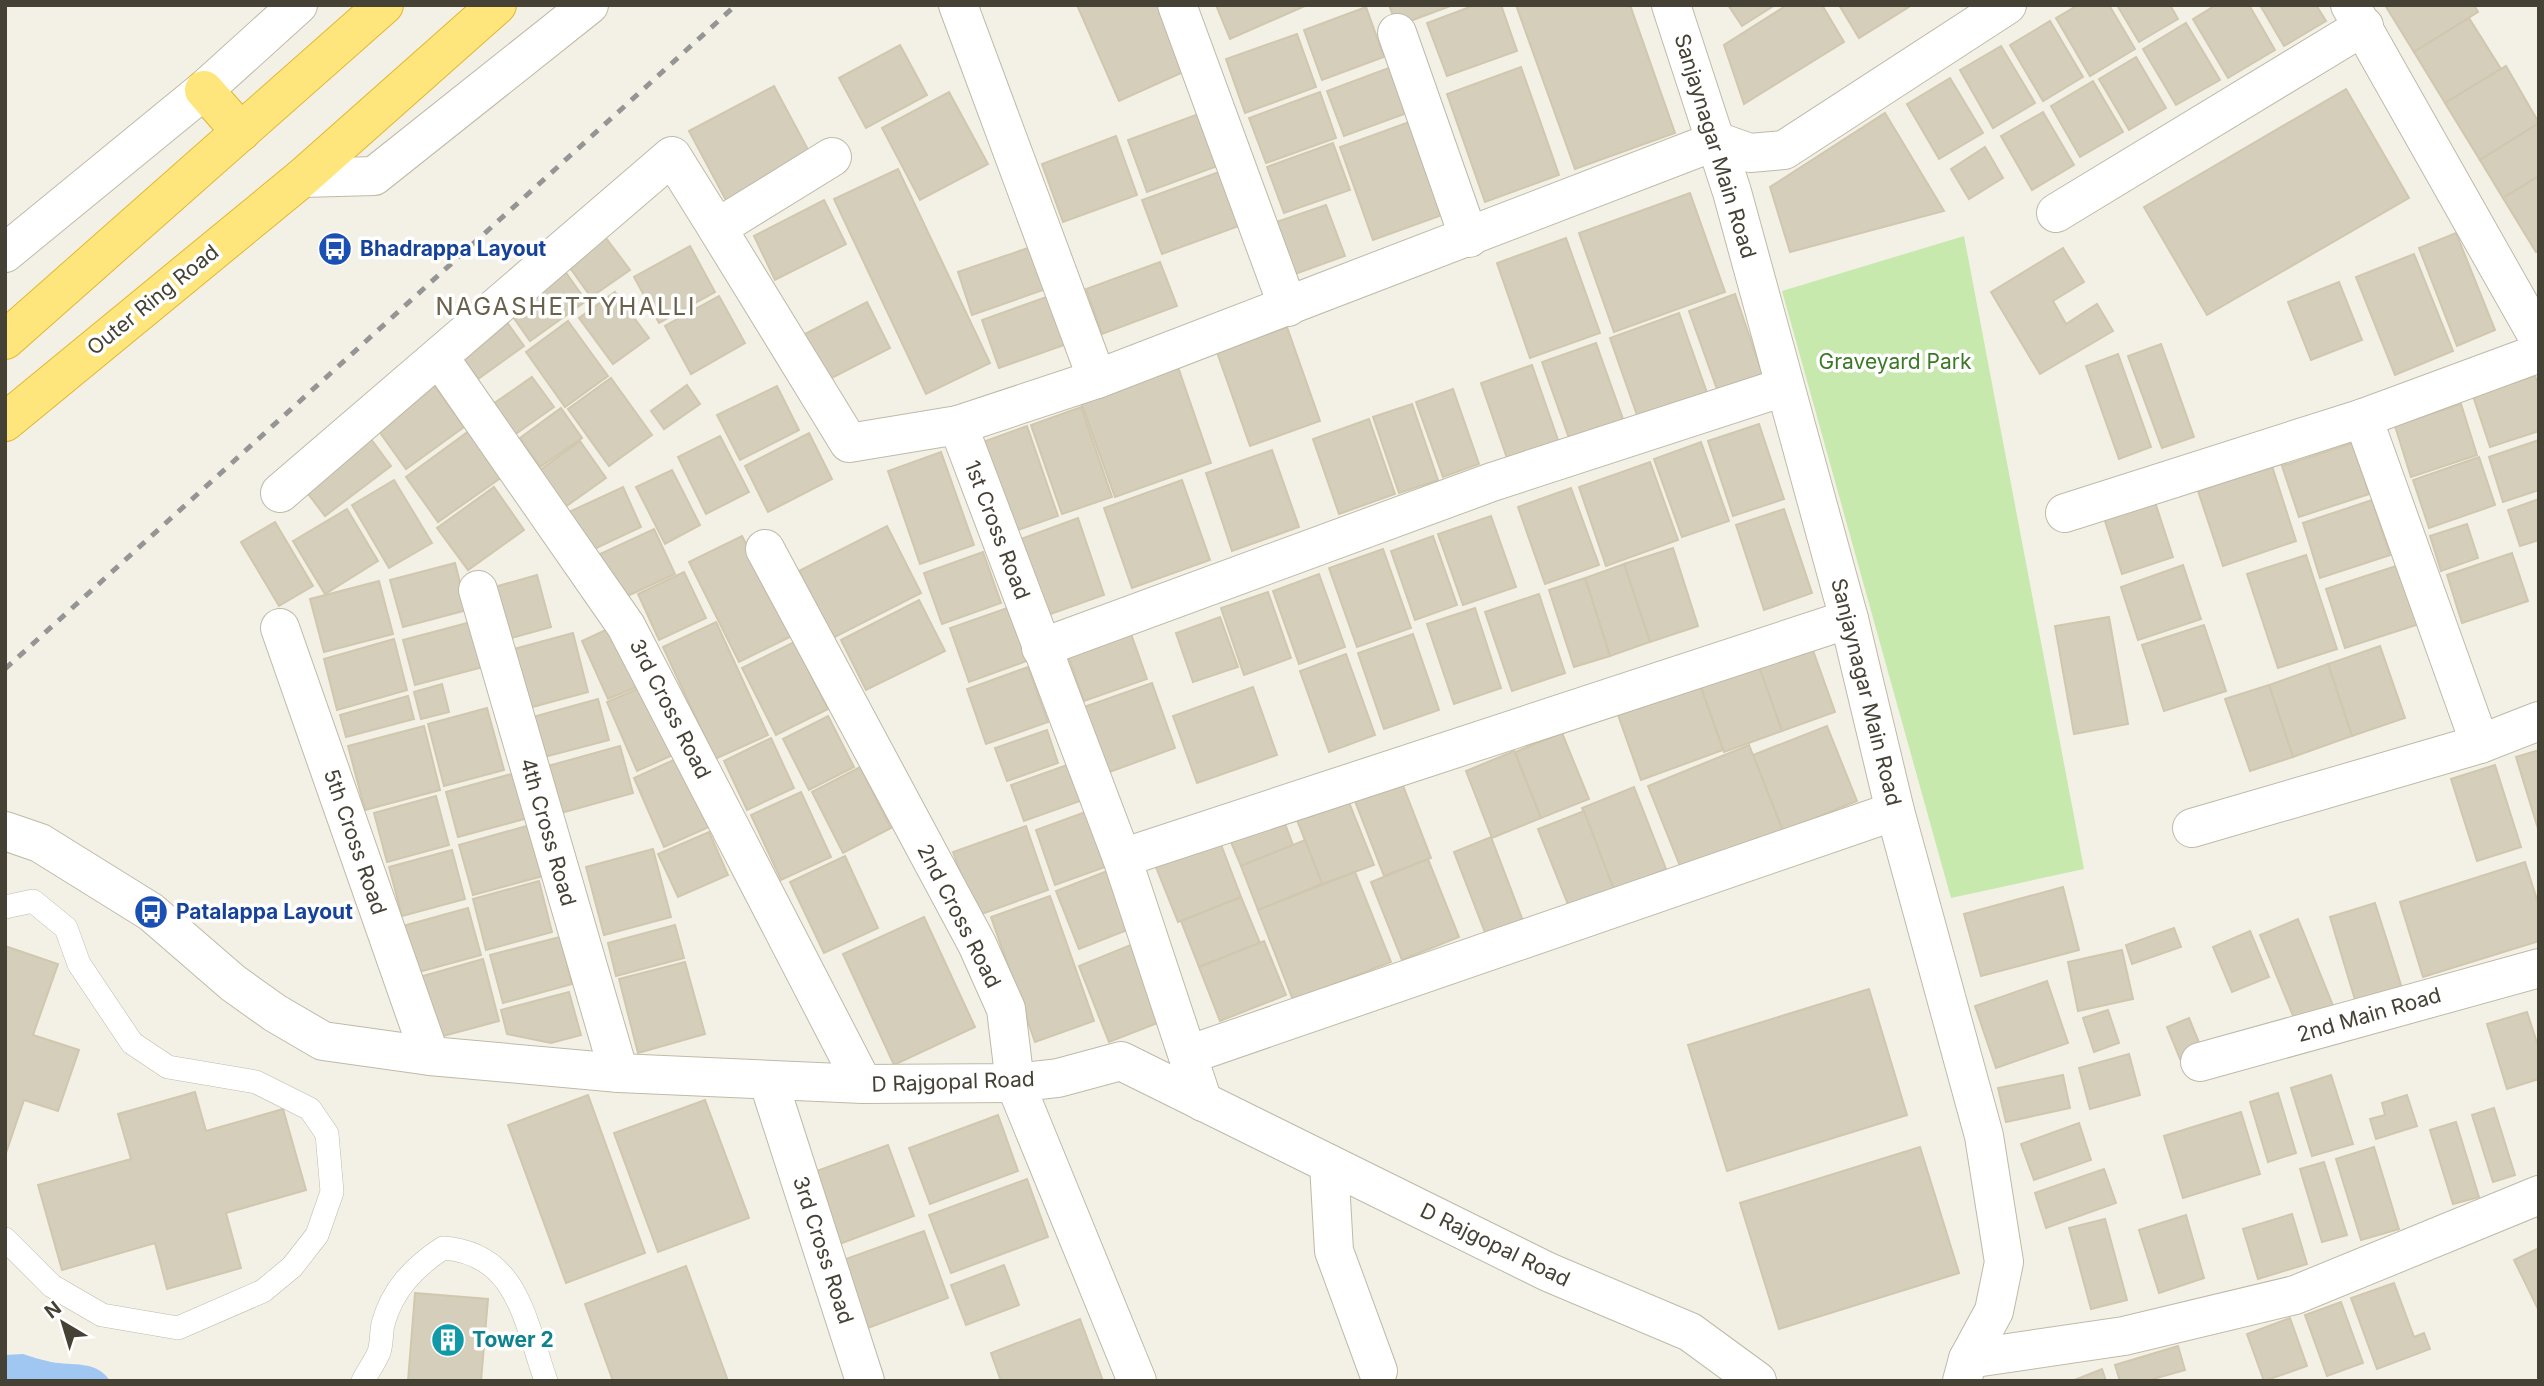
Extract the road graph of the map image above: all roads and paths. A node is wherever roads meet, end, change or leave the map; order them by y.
1 (298, 5) edge
2 (384, 5) edge
3 (497, 5) edge
4 (589, 5) edge
5 (958, 5) edge
6 (1177, 5) edge
7 (1671, 5) edge
8 (2007, 5) edge
9 (2357, 16) edge
10 (1397, 33) dead end
11 (204, 90) junction
12 (241, 132) junction
13 (1716, 141) junction
14 (832, 157) dead end
15 (302, 178) junction
16 (2056, 213) dead end
17 (717, 228) junction
18 (1469, 238) junction
19 (5, 253) edge
20 (1288, 307) junction
21 (2539, 339) edge
22 (5, 340) edge
23 (2539, 353) edge
24 (439, 357) junction
25 (1097, 379) junction
26 (1784, 387) junction
27 (2363, 418) junction
28 (5, 422) edge
29 (958, 425) junction
30 (280, 493) dead end
31 (2065, 513) dead end
32 (765, 549) dead end
33 (478, 590) dead end
34 (1849, 618) junction
35 (280, 628) dead end
36 (1041, 648) junction
37 (2539, 721) edge
38 (2480, 744) junction
39 (1895, 811) junction
40 (2192, 828) dead end
41 (5, 831) edge
42 (1122, 858) junction
43 (5, 907) edge
44 (2539, 968) edge
45 (1188, 1055) junction
46 (430, 1056) junction
47 (2200, 1062) dead end
48 (619, 1073) junction
49 (768, 1080) junction
50 (1015, 1083) junction
51 (863, 1084) junction
52 (1203, 1101) junction
53 (1329, 1164) junction
54 (2539, 1195) edge
55 (5, 1239) edge
56 (1965, 1370) edge
57 (1378, 1371) dead end
58 (363, 1381) edge
59 (545, 1381) edge
60 (865, 1381) edge
61 (1137, 1381) edge
62 (1758, 1381) edge

1 - 11 street
2 - 12 highway
3 - 15 highway, Outer Ring Road
4 - 15 street
5 - 25 street
6 - 20 street
7 - 13 street, Sanjaynagar Main Road
8 - 13 street
9 - 16 street
9 - 21 street
10 - 18 street
11 - 12 highway
11 - 19 street
12 - 22 highway
13 - 18 street
13 - 26 street, Sanjaynagar Main Road
14 - 17 street
15 - 28 highway, Outer Ring Road
17 - 24 street
17 - 29 street
18 - 20 street
20 - 25 street
23 - 27 street
24 - 30 street
24 - 51 street, 3rd Cross Road
25 - 29 street
26 - 34 street, Sanjaynagar Main Road
26 - 36 street
27 - 31 street
27 - 38 street
29 - 36 street, 1st Cross Road
32 - 50 street, 2nd Cross Road
33 - 48 street, 4th Cross Road
34 - 39 street, Sanjaynagar Main Road
34 - 42 street
35 - 46 street, 5th Cross Road
36 - 42 street, 1st Cross Road
37 - 38 street
38 - 40 street
39 - 45 street
39 - 56 street, Sanjaynagar Main Road
41 - 46 street, D Rajgopal Road
42 - 45 street, 1st Cross Road
43 - 55 lane
44 - 47 street, 2nd Main Road
45 - 52 street, 1st Cross Road
46 - 48 street, D Rajgopal Road
48 - 49 street, D Rajgopal Road
49 - 51 street, D Rajgopal Road
49 - 60 street, 3rd Cross Road
50 - 51 street, D Rajgopal Road
50 - 52 street, D Rajgopal Road
50 - 61 street, 2nd Cross Road
52 - 53 street, D Rajgopal Road
53 - 57 street
53 - 62 street, D Rajgopal Road
54 - 56 street
58 - 59 lane

